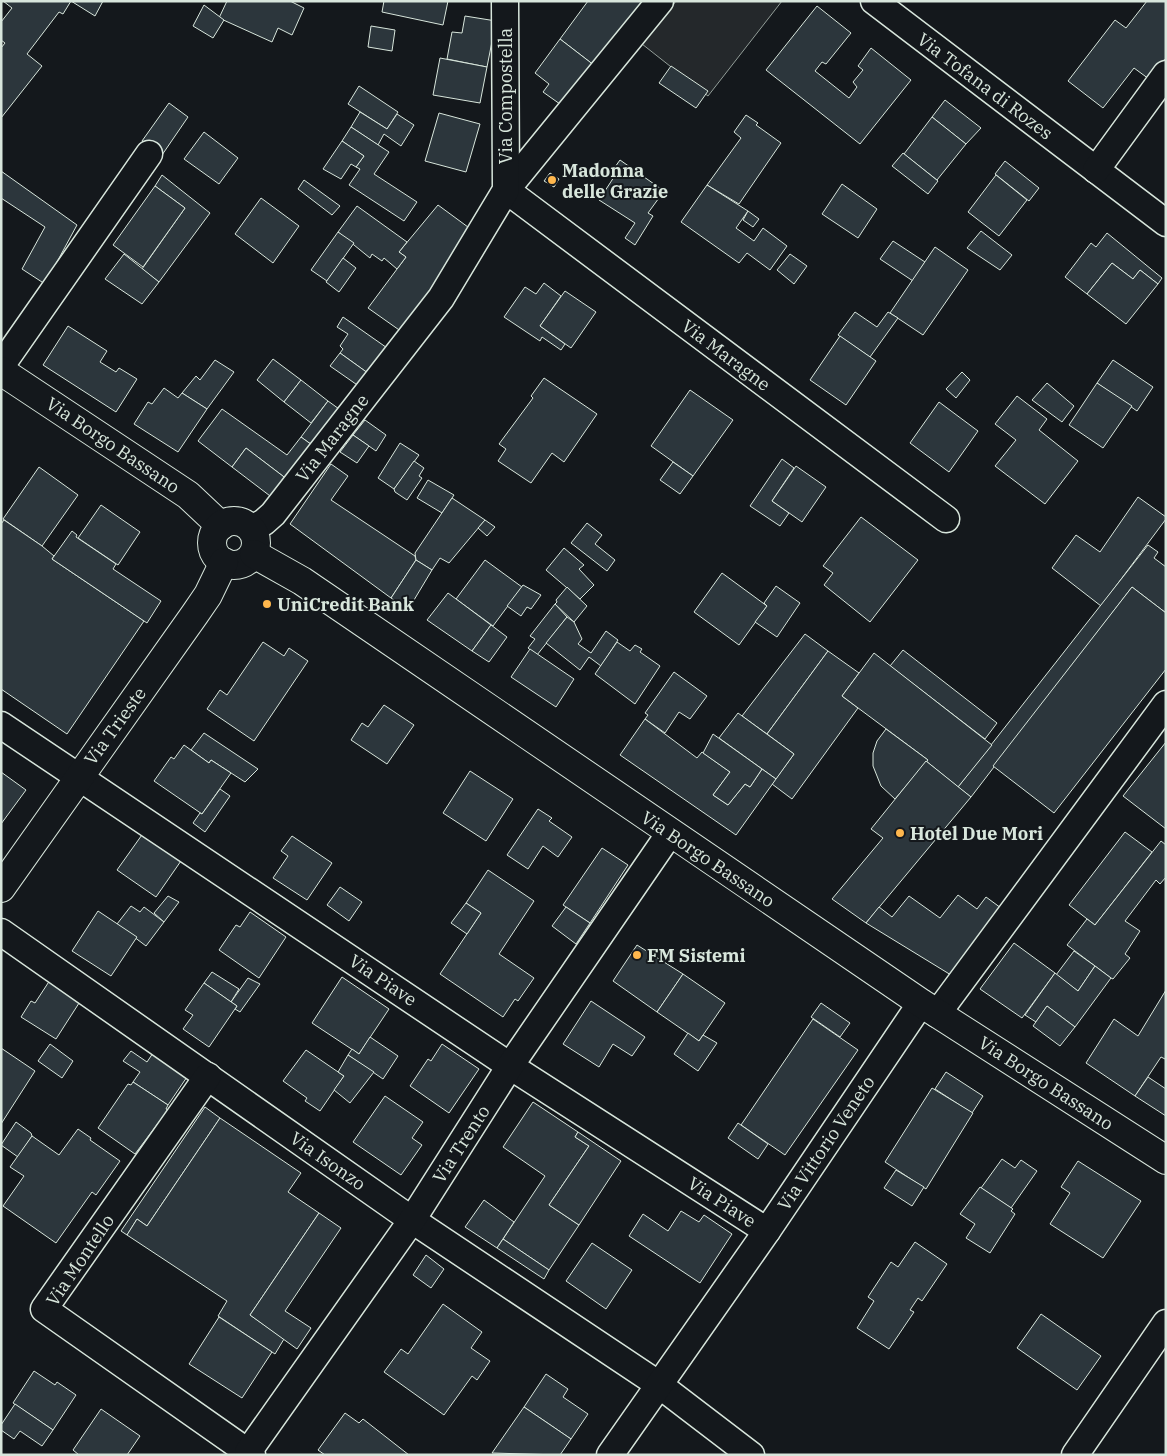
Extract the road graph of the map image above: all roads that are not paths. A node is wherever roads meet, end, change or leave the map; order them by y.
1 (505, 1) edge
2 (660, 1) edge
3 (874, 1) edge
4 (1166, 74) edge
5 (149, 154) dead end
6 (1096, 170) junction
7 (506, 190) junction
8 (1166, 223) edge
9 (1, 366) edge
10 (1, 371) edge
11 (946, 519) dead end
12 (221, 526) junction
13 (253, 541) junction
14 (224, 562) junction
15 (1166, 704) edge
16 (1, 725) edge
17 (79, 776) junction
18 (670, 833) junction
19 (1, 888) edge
20 (1, 932) edge
21 (929, 1008) junction
22 (510, 1066) junction
23 (208, 1076) junction
24 (1166, 1160) edge
25 (412, 1220) junction
26 (767, 1231) junction
27 (1166, 1322) edge
28 (658, 1384) junction
29 (250, 1453) edge
30 (610, 1455) edge
31 (751, 1455) edge
32 (1075, 1455) edge

1 - 7 street, Via Compostella
2 - 7 street, Via Maragne
3 - 6 street, Via Tofana di Rozes
4 - 6 street
5 - 9 street
6 - 8 street, Via Tofana di Rozes
7 - 11 street, Via Maragne
7 - 13 street, Via Maragne
10 - 12 street, Via Borgo Bassano
12 - 13 street
12 - 14 street
13 - 14 street
13 - 18 street, Via Borgo Bassano
14 - 17 street, Via Trieste
15 - 21 street, Via Vittorio Veneto
16 - 17 street, Via Piave
17 - 19 street, Via Trieste
17 - 22 street, Via Piave
18 - 21 street, Via Borgo Bassano
18 - 22 street, Via Trento
20 - 23 street, Via Isonzo
21 - 24 street, Via Borgo Bassano
21 - 26 street, Via Vittorio Veneto
22 - 25 street, Via Trento
22 - 26 street, Via Piave
23 - 25 street, Via Isonzo
23 - 29 street, Via Montello
25 - 28 street, Via Isonzo
25 - 29 street, Via Trento
26 - 28 street, Via Vittorio Veneto
27 - 32 street
28 - 30 street, Via Vittorio Veneto
28 - 31 street, Via Isonzo

